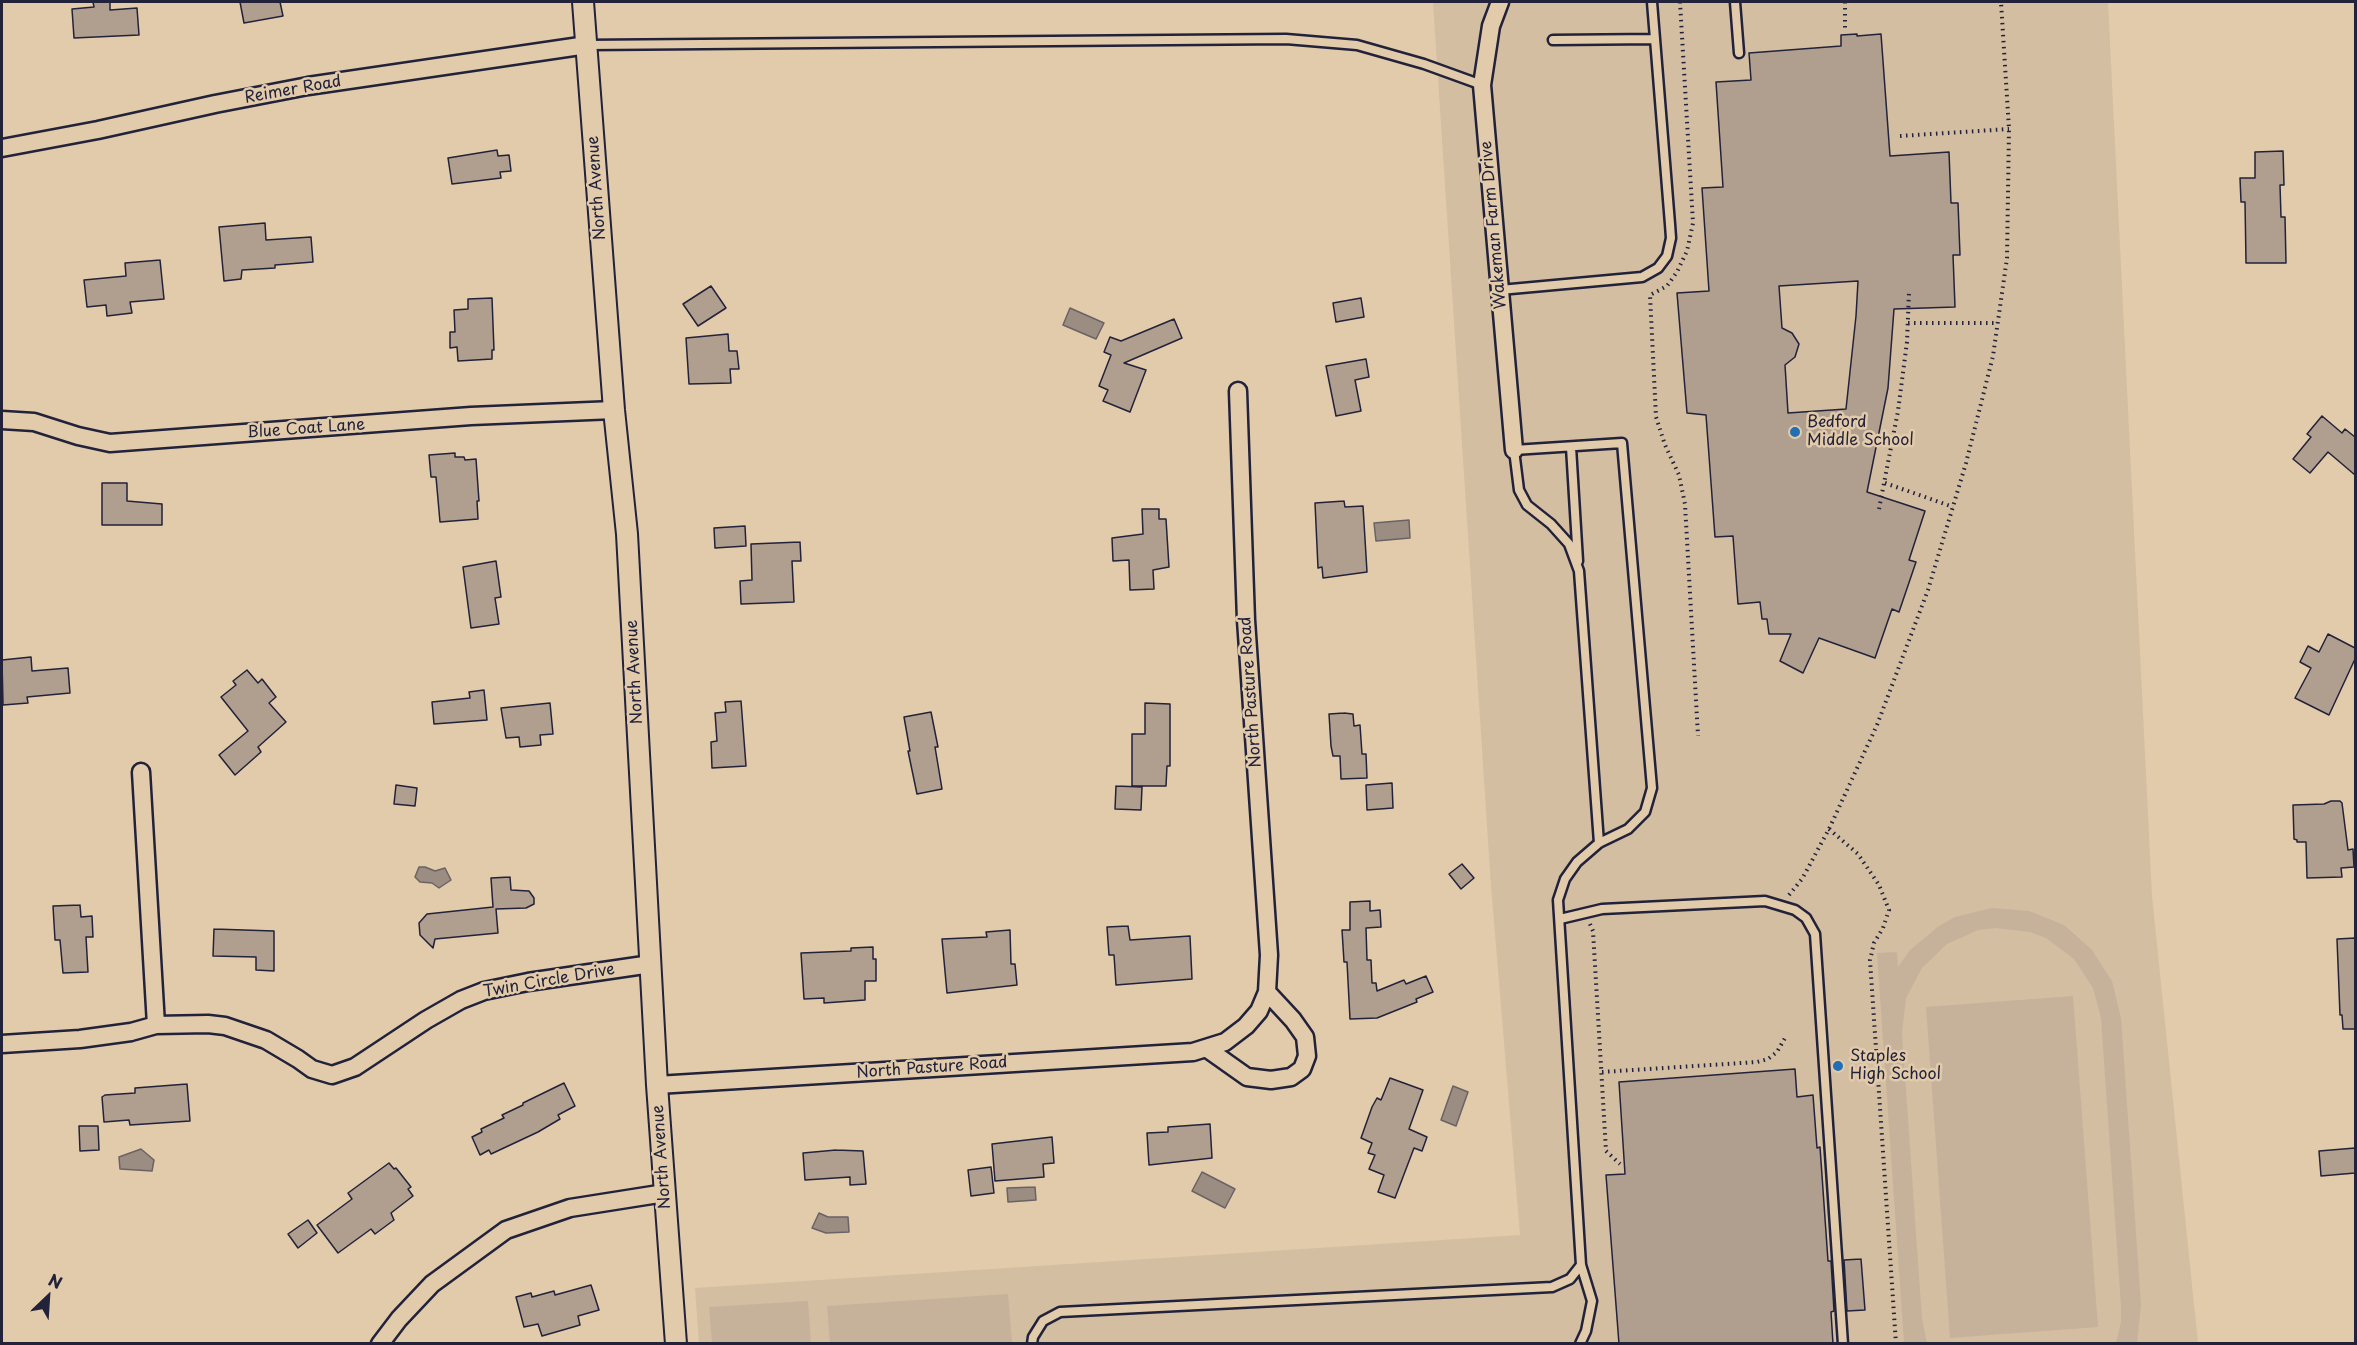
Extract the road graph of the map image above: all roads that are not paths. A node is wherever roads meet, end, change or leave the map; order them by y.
1 (582, 2) edge
2 (1500, 2) edge
3 (1652, 2) edge
4 (1735, 2) edge
5 (1655, 39) junction
6 (1553, 40) dead end
7 (587, 45) junction
8 (1739, 53) dead end
9 (1482, 85) junction
10 (2, 148) edge
11 (1500, 290) junction
12 (1238, 391) dead end
13 (614, 410) junction
14 (2, 420) edge
15 (1571, 447) junction
16 (1514, 450) junction
17 (1579, 571) junction
18 (141, 772) dead end
19 (1599, 843) junction
20 (1560, 919) junction
21 (651, 964) junction
22 (1268, 992) junction
23 (156, 1025) junction
24 (2, 1044) edge
25 (1206, 1048) junction
26 (657, 1085) junction
27 (665, 1193) junction
28 (1581, 1265) junction
29 (380, 1344) edge
30 (676, 1344) edge
31 (1032, 1344) edge
32 (1580, 1344) edge
33 (1843, 1344) edge

1 - 7 street, North Avenue
2 - 9 street, Wakeman Farm Drive
3 - 5 lane
4 - 8 lane
5 - 6 lane
5 - 11 lane
7 - 9 lane
7 - 10 street, Reimer Road
7 - 13 street, North Avenue
9 - 11 street, Wakeman Farm Drive
11 - 16 street, Wakeman Farm Drive
12 - 22 street, North Pasture Road
13 - 14 street, Blue Coat Lane
13 - 21 street, North Avenue
15 - 16 lane
15 - 17 lane
15 - 19 lane
16 - 17 lane
17 - 19 lane
18 - 23 street
19 - 20 lane
20 - 28 lane
20 - 33 lane
21 - 23 street, Twin Circle Drive
21 - 26 street, North Avenue
22 - 25 street, North Pasture Road
22 - 25 street
23 - 24 street, Twin Circle Drive
25 - 26 street, North Pasture Road
26 - 27 street, North Avenue
27 - 29 street
27 - 30 street, North Avenue
28 - 31 lane
28 - 32 lane

